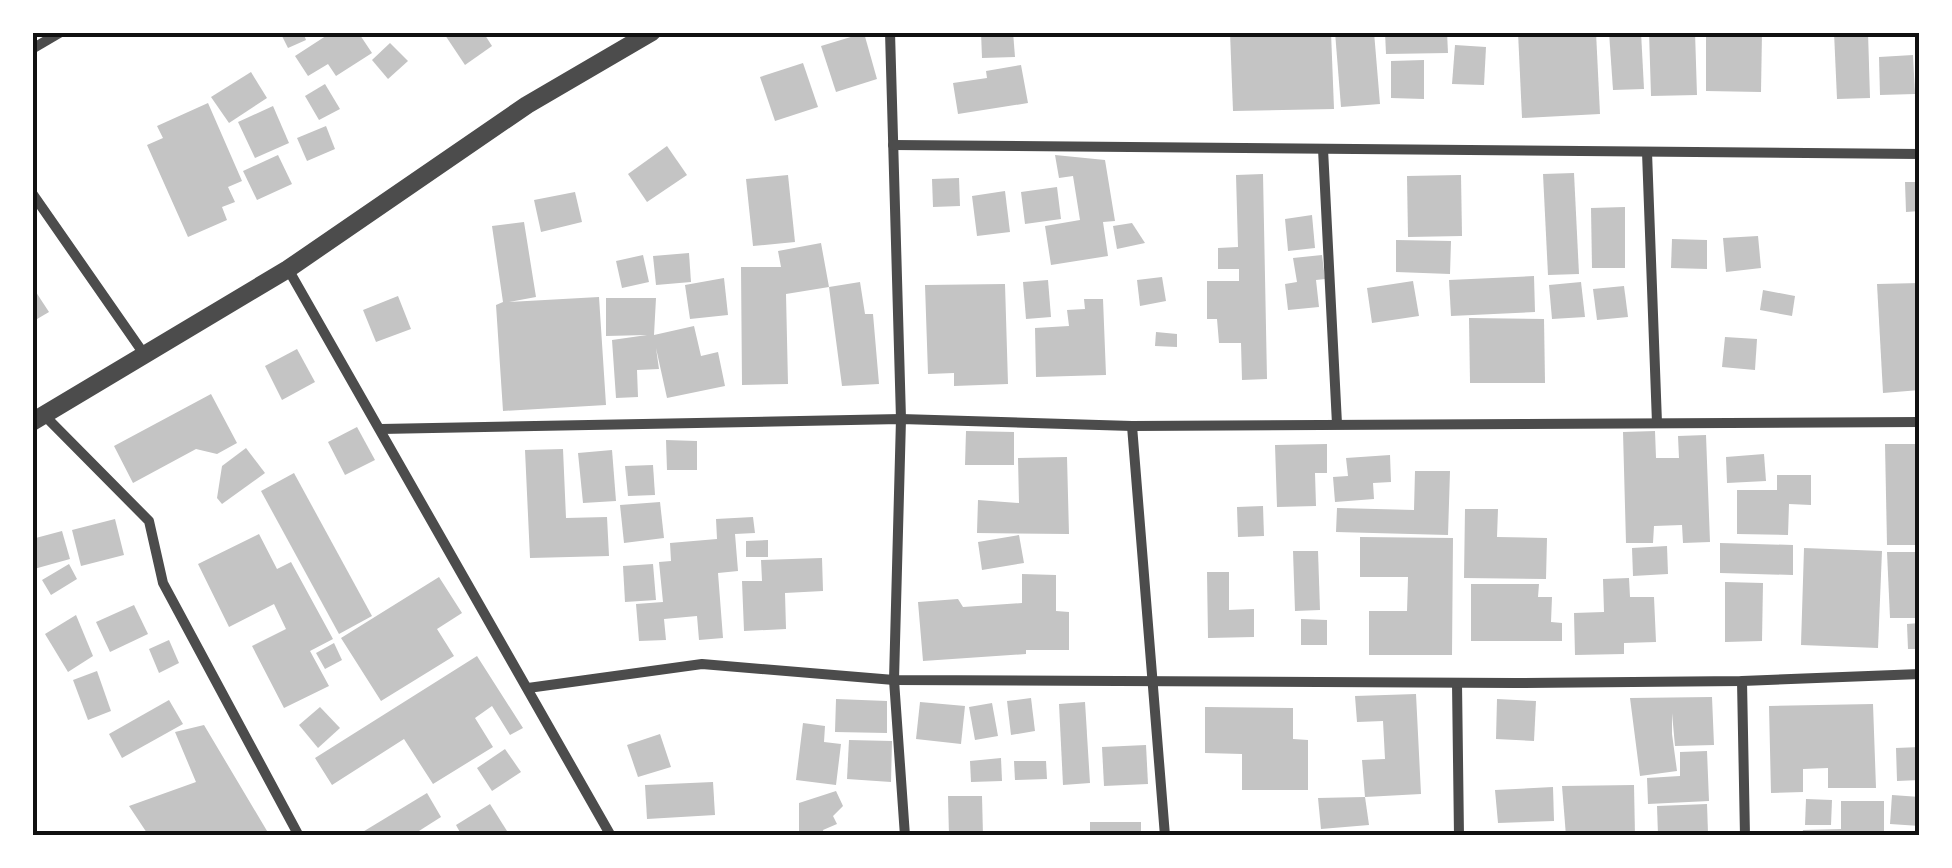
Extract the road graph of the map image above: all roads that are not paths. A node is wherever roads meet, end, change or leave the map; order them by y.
1 (61, 32) edge
2 (652, 32) edge
3 (890, 32) edge
4 (32, 49) edge
5 (894, 145) junction
6 (1323, 149) junction
7 (1648, 152) junction
8 (1920, 154) edge
9 (32, 194) edge
10 (288, 269) junction
11 (144, 354) junction
12 (38, 418) edge
13 (901, 418) junction
14 (1920, 422) edge
15 (1657, 423) junction
16 (1338, 424) junction
17 (1132, 426) junction
18 (381, 429) junction
19 (1920, 674) edge
20 (894, 680) junction
21 (1154, 681) junction
22 (1742, 681) junction
23 (1457, 683) junction
24 (528, 688) junction
25 (299, 836) edge
26 (611, 836) edge
27 (905, 836) edge
28 (1164, 836) edge
29 (1459, 836) edge
30 (1746, 836) edge

1 - 4 street
2 - 10 street
3 - 5 street
5 - 6 street
5 - 13 street
6 - 7 street
6 - 16 street
7 - 8 street
7 - 15 street
9 - 11 street
10 - 11 street
10 - 18 street
11 - 12 street
12 - 25 street
13 - 17 street
13 - 18 street
13 - 20 street
14 - 15 street
15 - 16 street
16 - 17 street
17 - 21 street
18 - 24 street
19 - 22 street
20 - 21 street
20 - 24 street
20 - 27 street
21 - 23 street
21 - 28 street
22 - 23 street
22 - 30 street
23 - 29 street
24 - 26 street

